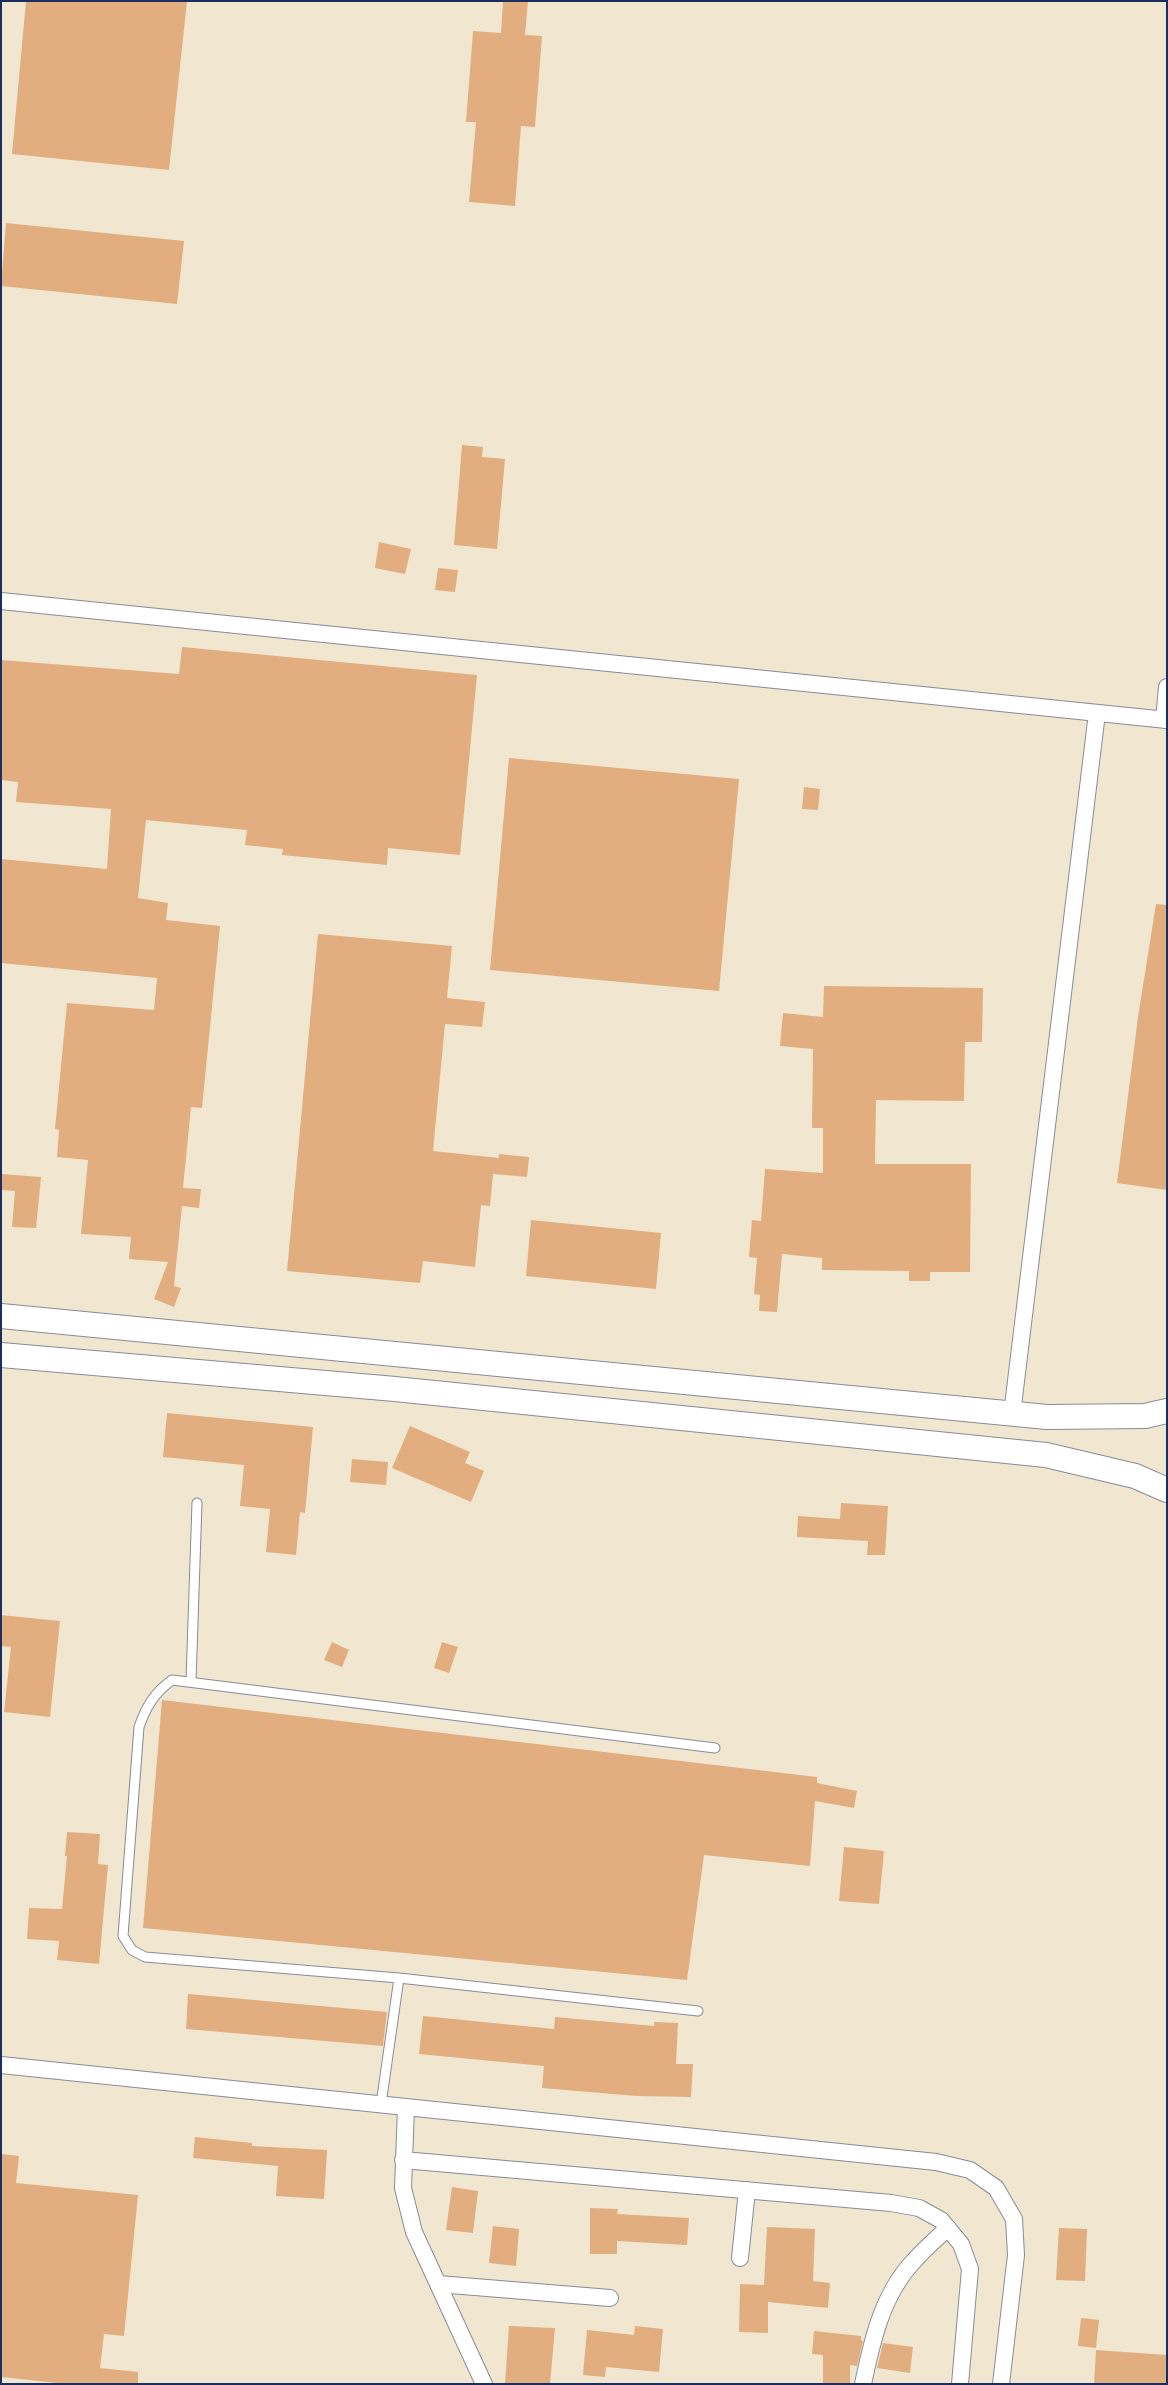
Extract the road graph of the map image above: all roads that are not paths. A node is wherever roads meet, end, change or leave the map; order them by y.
1 (1, 601) edge
2 (1167, 686) edge
3 (1096, 713) junction
4 (1165, 720) edge
5 (1, 1316) edge
6 (1, 1355) edge
7 (1167, 1411) edge
8 (1012, 1414) junction
9 (1167, 1490) edge
10 (197, 1504) dead end
11 (191, 1681) junction
12 (715, 1748) dead end
13 (399, 1978) junction
14 (698, 2011) dead end
15 (1, 2065) edge
16 (381, 2104) junction
17 (406, 2107) junction
18 (403, 2160) junction
19 (747, 2190) junction
20 (948, 2228) junction
21 (740, 2258) dead end
22 (438, 2284) junction
23 (610, 2298) dead end
24 (484, 2384) edge
25 (863, 2384) edge
26 (960, 2384) edge
27 (1001, 2384) edge

1 - 3 street
2 - 4 street
3 - 4 street
3 - 8 street
5 - 8 street
6 - 9 street
7 - 8 street
10 - 11 lane
11 - 12 lane
11 - 13 lane
13 - 14 lane
13 - 16 lane
15 - 16 street
16 - 17 street
17 - 18 street
17 - 27 street
18 - 19 street
18 - 22 street
19 - 20 street
19 - 21 street
20 - 25 street
20 - 26 street
22 - 23 street
22 - 24 street

